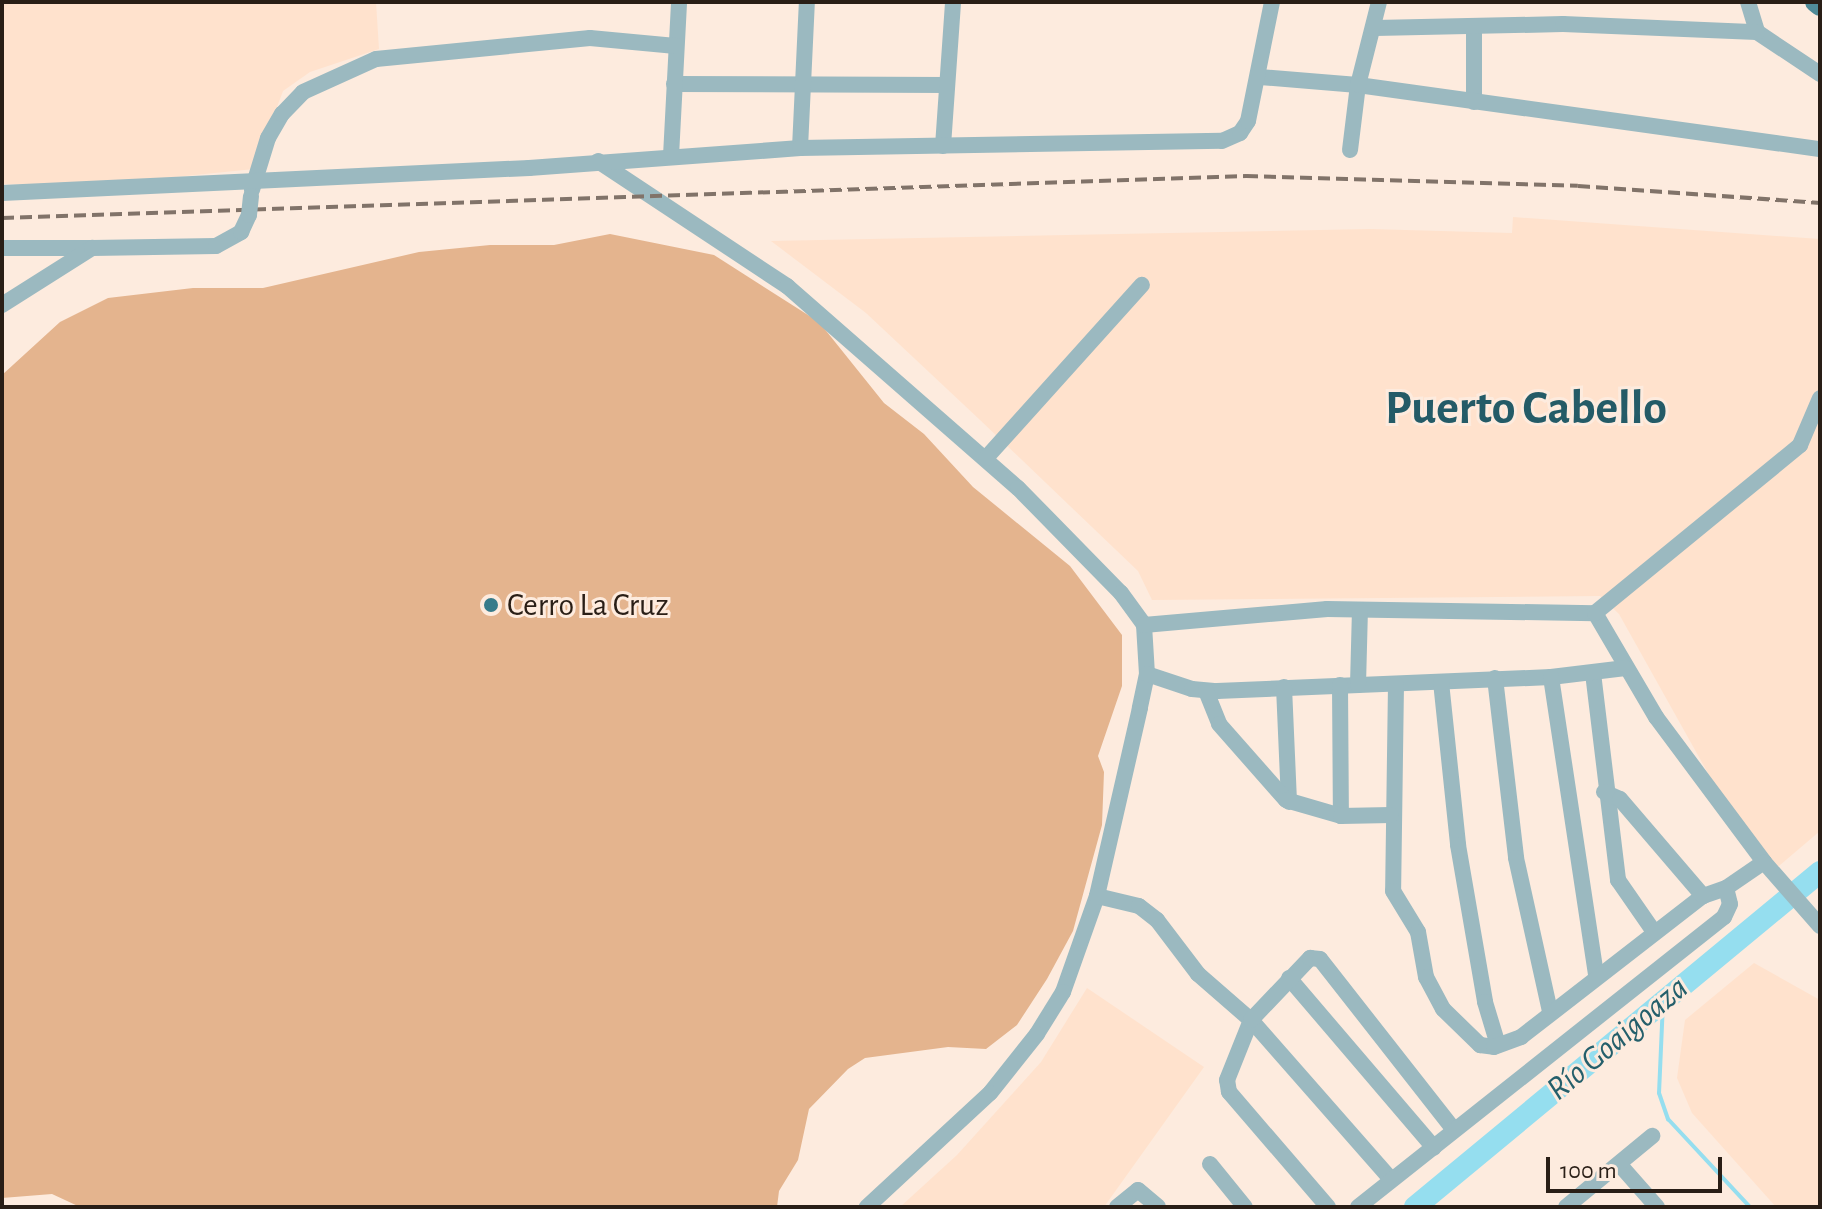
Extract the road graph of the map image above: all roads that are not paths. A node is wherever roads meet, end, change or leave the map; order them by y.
1 (679, 2) edge
2 (807, 2) edge
3 (953, 2) edge
4 (1272, 2) edge
5 (1379, 2) edge
6 (1748, 2) edge
7 (1815, 2) edge
8 (1820, 6) edge
9 (1474, 26) junction
10 (1375, 28) junction
11 (1757, 32) junction
12 (676, 46) junction
13 (1820, 74) edge
14 (1260, 77) junction
15 (674, 84) junction
16 (803, 85) junction
17 (947, 85) junction
18 (1358, 85) junction
19 (1474, 102) junction
20 (943, 146) junction
21 (800, 148) junction
22 (1820, 149) edge
23 (1350, 150) dead end
24 (671, 156) junction
25 (598, 161) junction
26 (252, 188) junction
27 (2, 193) edge
28 (2, 248) edge
29 (92, 248) junction
30 (1142, 285) dead end
31 (2, 305) edge
32 (1820, 398) edge
33 (986, 458) junction
34 (1360, 610) junction
35 (1595, 613) junction
36 (1144, 625) junction
37 (1625, 668) junction
38 (1593, 673) junction
39 (1147, 674) junction
40 (1551, 677) junction
41 (1495, 678) junction
42 (1441, 682) junction
43 (1396, 684) junction
44 (1340, 685) junction
45 (1358, 685) junction
46 (1284, 687) junction
47 (1206, 691) junction
48 (1604, 792) junction
49 (1289, 802) junction
50 (1391, 815) junction
51 (1341, 816) junction
52 (1764, 862) junction
53 (1726, 888) junction
54 (1097, 896) junction
55 (1703, 896) junction
56 (1820, 926) edge
57 (1654, 932) junction
58 (1596, 974) junction
59 (1289, 978) junction
60 (1550, 1011) junction
61 (1251, 1020) junction
62 (1498, 1045) junction
63 (1454, 1130) junction
64 (1652, 1136) dead end
65 (1434, 1148) junction
66 (1210, 1164) dead end
67 (1620, 1165) junction
68 (1390, 1178) junction
69 (867, 1207) edge
70 (1117, 1207) edge
71 (1158, 1207) edge
72 (1245, 1207) edge
73 (1328, 1207) edge
74 (1358, 1207) edge
75 (1566, 1207) edge
76 (1657, 1207) edge

1 - 12 street
2 - 16 street
3 - 17 street
4 - 14 street
5 - 10 street
6 - 11 street
7 - 8 main road
9 - 10 street
9 - 11 street
9 - 19 street
10 - 18 street
11 - 13 street
12 - 15 street
12 - 26 street
14 - 18 street
14 - 20 street
15 - 16 street
15 - 24 street
16 - 17 street
16 - 21 street
17 - 20 street
18 - 19 street
18 - 23 street
19 - 22 street
20 - 21 street
21 - 24 street
24 - 25 street
25 - 26 street
25 - 33 street
26 - 27 street
26 - 29 street, bridge
28 - 29 street
29 - 31 street
30 - 33 street
32 - 35 street
33 - 36 street
34 - 35 street
34 - 36 street
34 - 45 street
35 - 37 street
36 - 39 street
37 - 38 street
37 - 52 street
38 - 40 street
38 - 48 street
39 - 47 street
39 - 54 street
40 - 41 street
40 - 58 street
41 - 42 street
41 - 60 street
42 - 43 street
42 - 62 street
43 - 45 street
43 - 50 street
44 - 45 street
44 - 46 street
44 - 51 street
46 - 47 street
46 - 49 street
47 - 49 street
48 - 55 street
48 - 57 street
49 - 51 street
50 - 51 street
50 - 62 street
52 - 53 street
52 - 56 street
53 - 55 street
53 - 63 street
54 - 61 street
54 - 69 street
55 - 57 street
57 - 58 street
58 - 60 street
59 - 61 street
59 - 63 street
59 - 65 street
60 - 62 street
61 - 68 street
61 - 73 street
63 - 65 street
64 - 67 street
65 - 68 street
66 - 72 street
67 - 75 street
67 - 76 street
68 - 74 street
70 - 71 street

